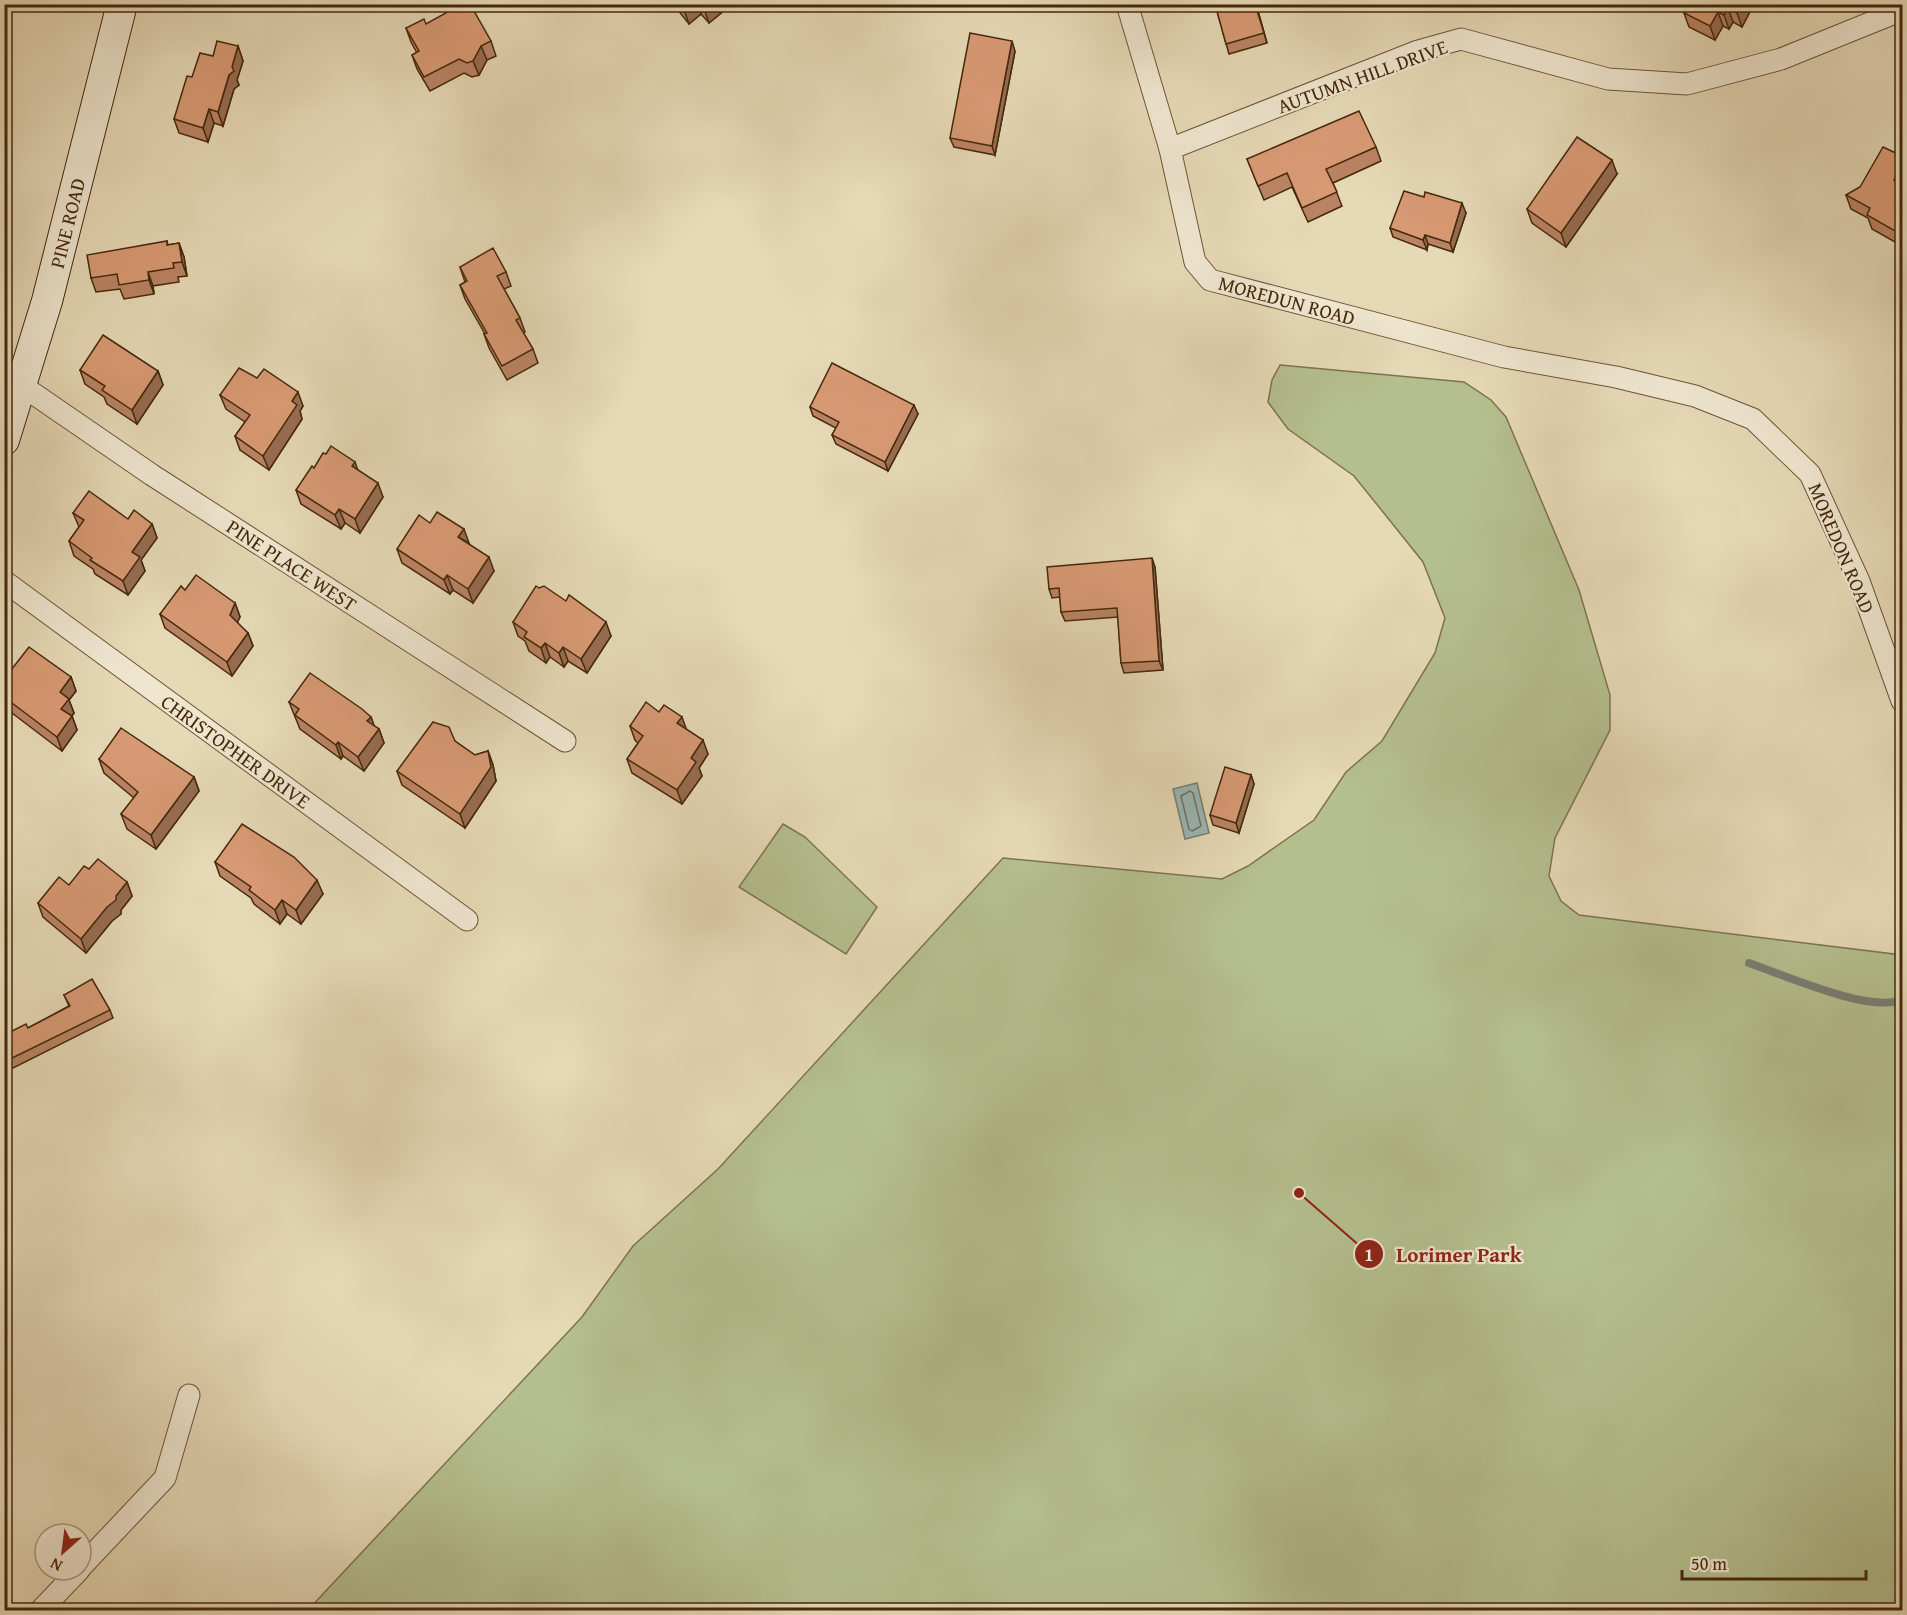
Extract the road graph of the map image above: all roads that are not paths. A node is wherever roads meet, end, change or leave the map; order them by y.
1 (122, 4) edge
2 (1127, 4) edge
3 (1902, 10) edge
4 (1170, 149) junction
5 (1504, 357) joint
6 (21, 385) junction
7 (4, 440) edge
8 (4, 581) edge
9 (1902, 701) edge
10 (565, 741) dead end
11 (467, 920) dead end
12 (189, 1395) dead end
13 (93, 1555) edge
14 (68, 1582) edge
15 (41, 1611) edge

1 - 6 street, PINE ROAD
2 - 4 street, MOREDUN ROAD
3 - 4 street, AUTUMN HILL DRIVE
4 - 5 street, MOREDUN ROAD
5 - 9 street, MOREDON ROAD
6 - 7 street, PINE ROAD
6 - 10 street, PINE PLACE WEST
8 - 11 street, CHRISTOPHER DRIVE
12 - 13 street
14 - 15 street

